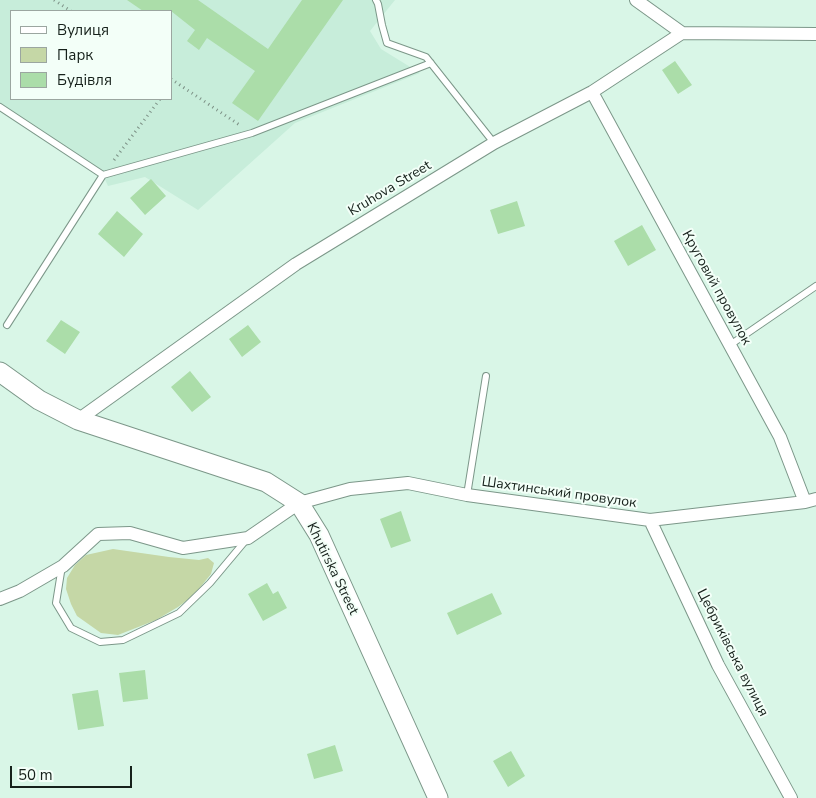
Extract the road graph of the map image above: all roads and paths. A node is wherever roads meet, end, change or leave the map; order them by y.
1 (54, 0) edge
2 (376, 0) edge
3 (636, 0) edge
4 (69, 10) edge
5 (682, 33) junction
6 (816, 34) edge
7 (431, 63) junction
8 (172, 81) edge
9 (592, 92) junction
10 (159, 100) edge
11 (0, 107) edge
12 (252, 133) junction
13 (494, 143) junction
14 (103, 175) junction
15 (816, 286) edge
16 (7, 325) dead end
17 (730, 346) junction
18 (0, 372) edge
19 (486, 376) dead end
20 (78, 420) junction
21 (467, 495) junction
22 (810, 500) edge
23 (299, 503) junction
24 (650, 520) junction
25 (248, 538) junction
26 (62, 566) junction
27 (0, 599) edge
28 (438, 798) edge
29 (791, 798) edge

1 - 4 path
2 - 7 lane
3 - 5 street
5 - 6 street
5 - 9 street, Kruhova Street
7 - 12 lane
7 - 13 lane
8 - 12 path
9 - 13 street, Kruhova Street
9 - 17 street, Круговий провулок
10 - 14 path
11 - 14 lane
12 - 14 lane
13 - 20 street, Kruhova Street
14 - 16 lane
15 - 17 lane
17 - 22 street, Круговий провулок
18 - 20 main road, Khutirska Street
19 - 21 lane
20 - 23 main road, Khutirska Street
21 - 23 street, Шахтинський провулок
21 - 24 street, Шахтинський провулок
22 - 24 street, Шахтинський провулок
23 - 25 street, Шахтинський провулок
23 - 28 main road, Khutirska Street
24 - 29 street, Цебриківська вулиця
25 - 26 street
25 - 26 lane
26 - 27 street

